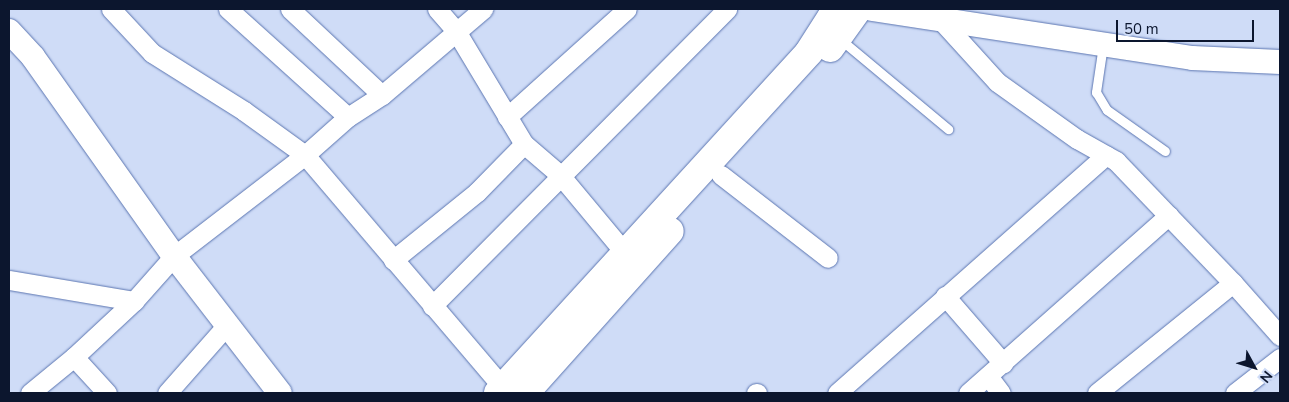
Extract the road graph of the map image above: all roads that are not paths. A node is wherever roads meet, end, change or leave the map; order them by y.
1 (111, 9) edge
2 (228, 9) edge
3 (290, 9) edge
4 (437, 9) edge
5 (483, 9) edge
6 (627, 9) edge
7 (727, 9) edge
8 (834, 9) edge
9 (858, 9) edge
10 (872, 9) edge
11 (939, 18) junction
12 (9, 31) edge
13 (456, 32) junction
14 (838, 37) junction
15 (1103, 44) junction
16 (1280, 62) edge
17 (382, 95) junction
18 (348, 117) junction
19 (507, 117) junction
20 (948, 129) dead end
21 (524, 144) junction
22 (1165, 151) dead end
23 (306, 155) junction
24 (1106, 155) junction
25 (560, 175) junction
26 (721, 175) junction
27 (1169, 215) junction
28 (624, 253) junction
29 (174, 256) junction
30 (828, 258) dead end
31 (393, 260) junction
32 (9, 280) edge
33 (1233, 283) junction
34 (946, 296) junction
35 (134, 301) junction
36 (432, 306) junction
37 (227, 324) junction
38 (1280, 336) edge
39 (74, 357) junction
40 (1280, 358) edge
41 (1002, 363) junction
42 (988, 376) junction
43 (509, 391) edge
44 (30, 393) edge
45 (107, 393) edge
46 (167, 393) edge
47 (280, 393) edge
48 (837, 393) edge
49 (968, 393) edge
50 (1001, 393) edge
51 (1097, 393) edge
52 (1235, 393) edge

1 - 23 street
2 - 18 street
3 - 17 street
4 - 13 street
5 - 13 street
6 - 19 street
7 - 25 street
8 - 28 main road
9 - 14 main road
10 - 11 street
11 - 15 street
11 - 24 street
12 - 29 street
13 - 17 street
13 - 19 street
14 - 20 lane
14 - 26 main road
15 - 16 street
15 - 22 lane
17 - 18 street
18 - 23 street
19 - 21 street
21 - 25 street
21 - 31 street
23 - 29 street
23 - 31 street
24 - 27 street
24 - 34 street
25 - 28 street
25 - 36 street
26 - 30 street
26 - 43 main road
27 - 33 street
27 - 41 street
28 - 43 main road
29 - 35 street
29 - 37 street
31 - 36 street
32 - 35 street
33 - 38 street
33 - 51 street
34 - 41 street
34 - 48 street
35 - 39 street
36 - 43 street
37 - 46 street
37 - 47 street
39 - 44 street
39 - 45 street
40 - 52 street
41 - 42 street
42 - 49 street
42 - 50 street

